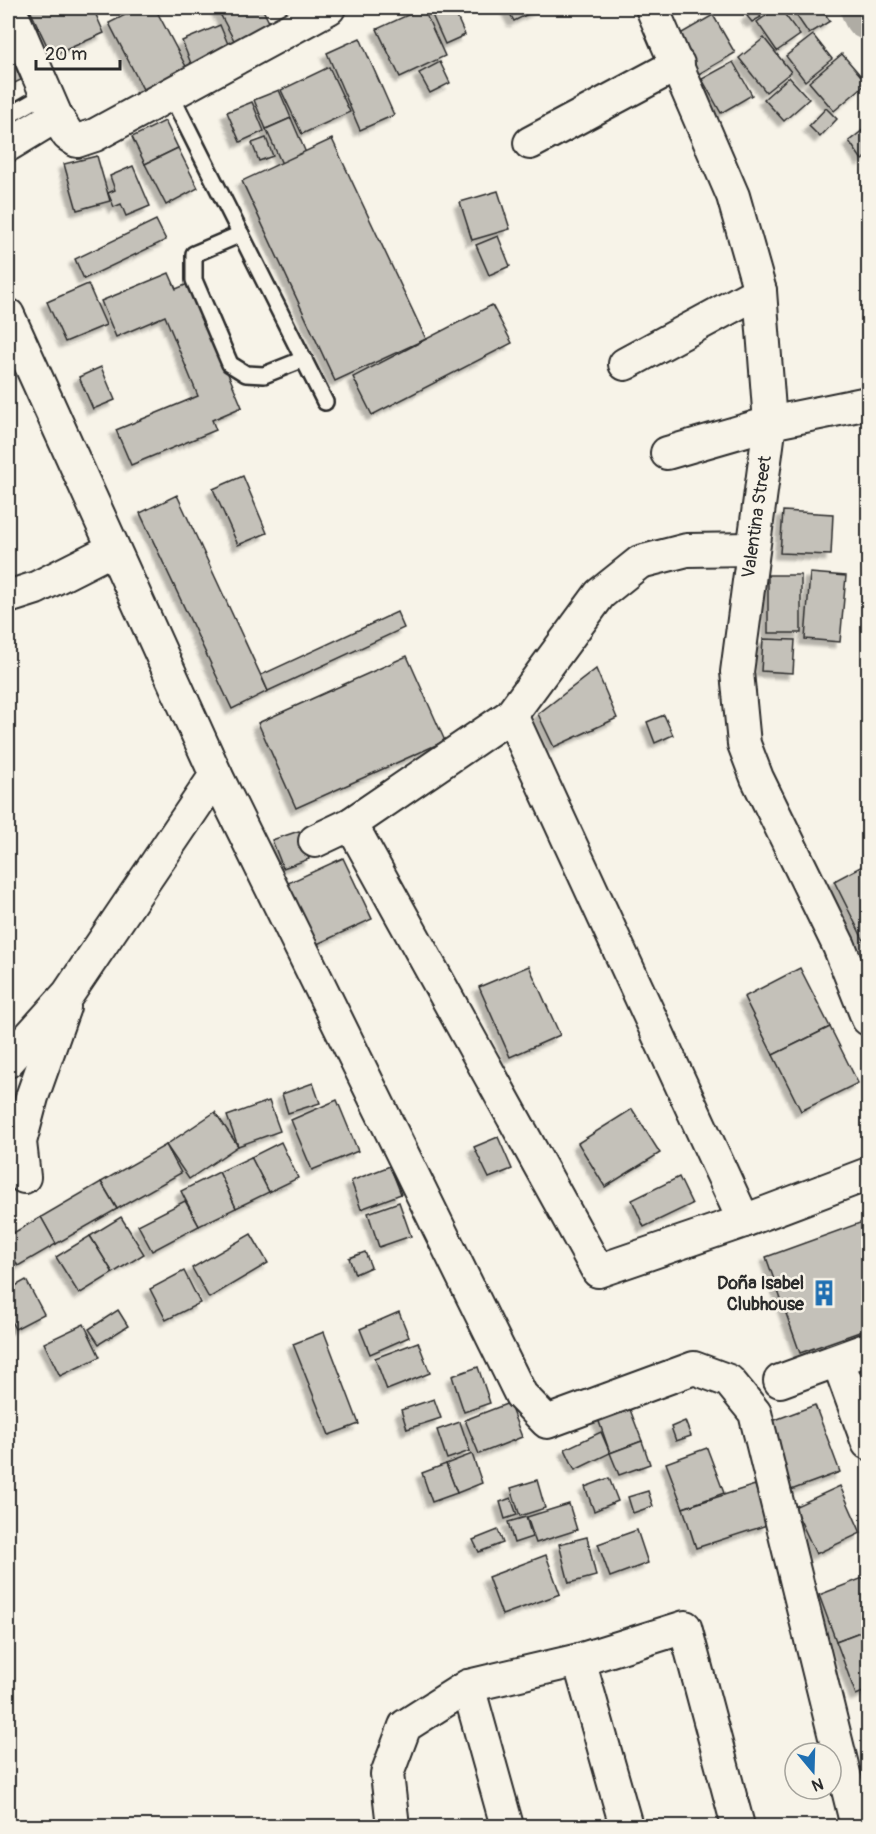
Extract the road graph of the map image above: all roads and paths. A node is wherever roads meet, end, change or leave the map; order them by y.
1 (9, 8) edge
2 (329, 8) edge
3 (652, 8) edge
4 (678, 64) junction
5 (170, 93) junction
6 (51, 105) junction
7 (8, 116) edge
8 (530, 143) dead end
9 (8, 145) edge
10 (241, 234) junction
11 (760, 291) junction
12 (8, 315) edge
13 (304, 359) junction
14 (625, 364) dead end
15 (325, 402) dead end
16 (868, 403) edge
17 (770, 423) junction
18 (667, 453) dead end
19 (113, 549) junction
20 (752, 549) junction
21 (8, 597) edge
22 (511, 715) junction
23 (216, 775) junction
24 (351, 824) junction
25 (315, 841) dead end
26 (68, 994) junction
27 (868, 1018) edge
28 (8, 1061) edge
29 (868, 1174) edge
30 (24, 1177) dead end
31 (744, 1221) junction
32 (868, 1349) edge
33 (838, 1361) junction
34 (780, 1380) dead end
35 (868, 1443) edge
36 (579, 1659) junction
37 (468, 1686) junction
38 (393, 1827) edge
39 (507, 1827) edge
40 (626, 1827) edge
41 (738, 1827) edge
42 (857, 1827) edge

1 - 6 street
2 - 5 street
3 - 4 street, Valentina Street
4 - 8 street
4 - 11 street, Valentina Street
5 - 6 street
5 - 10 lane
6 - 7 lane
6 - 9 street
10 - 13 lane
10 - 13 lane
11 - 14 street
11 - 17 street, Valentina Street
12 - 19 street
13 - 15 lane
16 - 17 street
17 - 18 street
17 - 20 street, Valentina Street
19 - 21 street
19 - 23 street
20 - 22 street
20 - 27 street, Valentina Street
22 - 24 street
22 - 31 street
23 - 26 street
23 - 42 street
24 - 25 street
24 - 31 street
26 - 28 street
26 - 30 street
29 - 31 street
32 - 33 street
33 - 34 street
33 - 35 street
36 - 37 street
36 - 40 street
36 - 41 street
37 - 38 street
37 - 39 street

